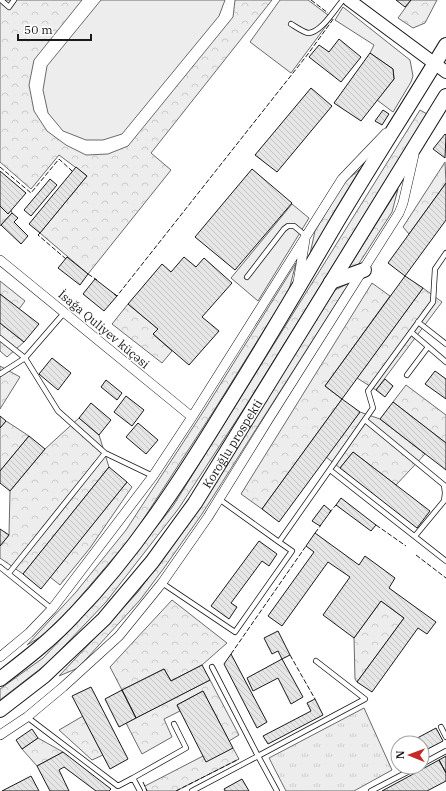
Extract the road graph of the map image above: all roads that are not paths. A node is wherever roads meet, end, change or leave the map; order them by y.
1 (1, 0) edge
2 (14, 0) edge
3 (343, 0) edge
4 (349, 0) edge
5 (291, 24) dead end
6 (446, 45) edge
7 (440, 68) edge
8 (446, 96) edge
9 (402, 115) junction
10 (418, 140) junction
11 (306, 236) junction
12 (446, 253) edge
13 (0, 260) edge
14 (364, 270) junction
15 (247, 277) dead end
16 (331, 282) junction
17 (297, 291) junction
18 (65, 312) junction
19 (418, 322) junction
20 (411, 332) junction
21 (0, 338) edge
22 (446, 344) edge
23 (428, 347) junction
24 (24, 358) junction
25 (446, 362) edge
26 (0, 374) edge
27 (407, 375) dead end
28 (192, 418) junction
29 (365, 420) junction
30 (105, 453) junction
31 (330, 470) junction
32 (153, 476) junction
33 (219, 499) junction
34 (415, 536) junction
35 (279, 542) junction
36 (446, 560) edge
37 (0, 567) edge
38 (8, 573) junction
39 (162, 583) junction
40 (52, 609) junction
41 (1, 653) edge
42 (316, 661) dead end
43 (212, 667) dead end
44 (0, 679) edge
45 (0, 710) edge
46 (27, 717) junction
47 (174, 724) dead end
48 (441, 728) dead end
49 (0, 735) edge
50 (446, 737) edge
51 (446, 751) edge
52 (258, 756) junction
53 (430, 760) edge
54 (402, 775) edge
55 (133, 778) junction
56 (140, 791) edge
57 (192, 791) edge
58 (277, 791) edge
59 (371, 791) edge

1 - 2 lane
3 - 5 lane
4 - 7 street
6 - 7 main road, Koroğlu prospekti
7 - 9 main road, Koroğlu prospekti
8 - 10 main road, Koroğlu prospekti
9 - 11 street
9 - 17 main road, Koroğlu prospekti
10 - 14 street
10 - 16 main road, Koroğlu prospekti
11 - 15 lane
11 - 17 street
11 - 28 street
12 - 19 lane
13 - 18 street, İsağa Quliyev küçəsi
14 - 16 main road
14 - 33 street
16 - 45 main road, Koroğlu prospekti
17 - 44 main road, Koroğlu prospekti
18 - 24 lane
18 - 28 street, İsağa Quliyev küçəsi
19 - 20 lane
19 - 22 lane
20 - 23 lane
20 - 29 lane
21 - 24 lane
23 - 25 lane
23 - 27 lane
24 - 26 lane
24 - 30 lane
28 - 32 street
29 - 31 lane
29 - 34 lane
30 - 32 lane
30 - 38 lane
31 - 34 lane
31 - 35 lane
32 - 40 street
33 - 35 lane
33 - 39 street
34 - 36 lane
35 - 39 lane
37 - 38 lane
38 - 40 lane
39 - 46 street
40 - 41 street
42 - 52 lane
43 - 52 lane
46 - 49 street
46 - 55 lane
47 - 55 lane
48 - 50 lane
51 - 53 lane
52 - 57 lane
52 - 58 lane
54 - 59 lane
55 - 56 lane

